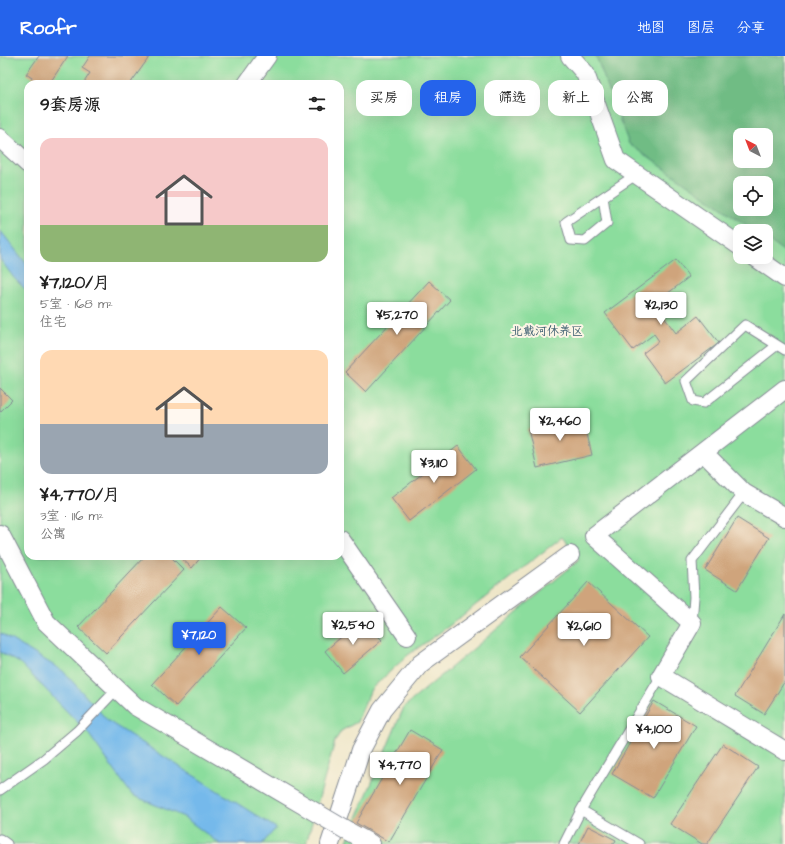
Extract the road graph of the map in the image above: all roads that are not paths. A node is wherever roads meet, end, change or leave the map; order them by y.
1 (267, 56) edge
2 (570, 56) edge
3 (250, 80) edge
4 (0, 138) edge
5 (24, 160) edge
6 (637, 174) junction
7 (603, 197) junction
8 (733, 241) edge
9 (765, 264) edge
10 (785, 278) edge
11 (781, 348) edge
12 (785, 389) edge
13 (703, 452) junction
14 (744, 493) junction
15 (785, 517) edge
16 (0, 534) edge
17 (344, 545) edge
18 (570, 555) dead end
19 (692, 623) junction
20 (407, 636) dead end
21 (661, 676) junction
22 (117, 689) junction
23 (785, 750) edge
24 (0, 790) edge
25 (581, 810) junction
26 (0, 839) edge
27 (7, 844) edge
28 (330, 844) edge
29 (371, 844) edge
30 (564, 844) edge
31 (639, 844) edge

1 - 3 street
2 - 6 street
4 - 5 street
6 - 7 lane
6 - 8 street
7 - 7 lane
9 - 10 street
11 - 11 lane
12 - 13 street
13 - 14 street
13 - 19 street
14 - 15 street
14 - 19 lane
16 - 22 street
17 - 20 street
18 - 28 street
19 - 21 street
21 - 23 street
21 - 25 lane
22 - 24 lane
22 - 29 street, bridge
25 - 30 lane
25 - 31 lane
26 - 27 lane

